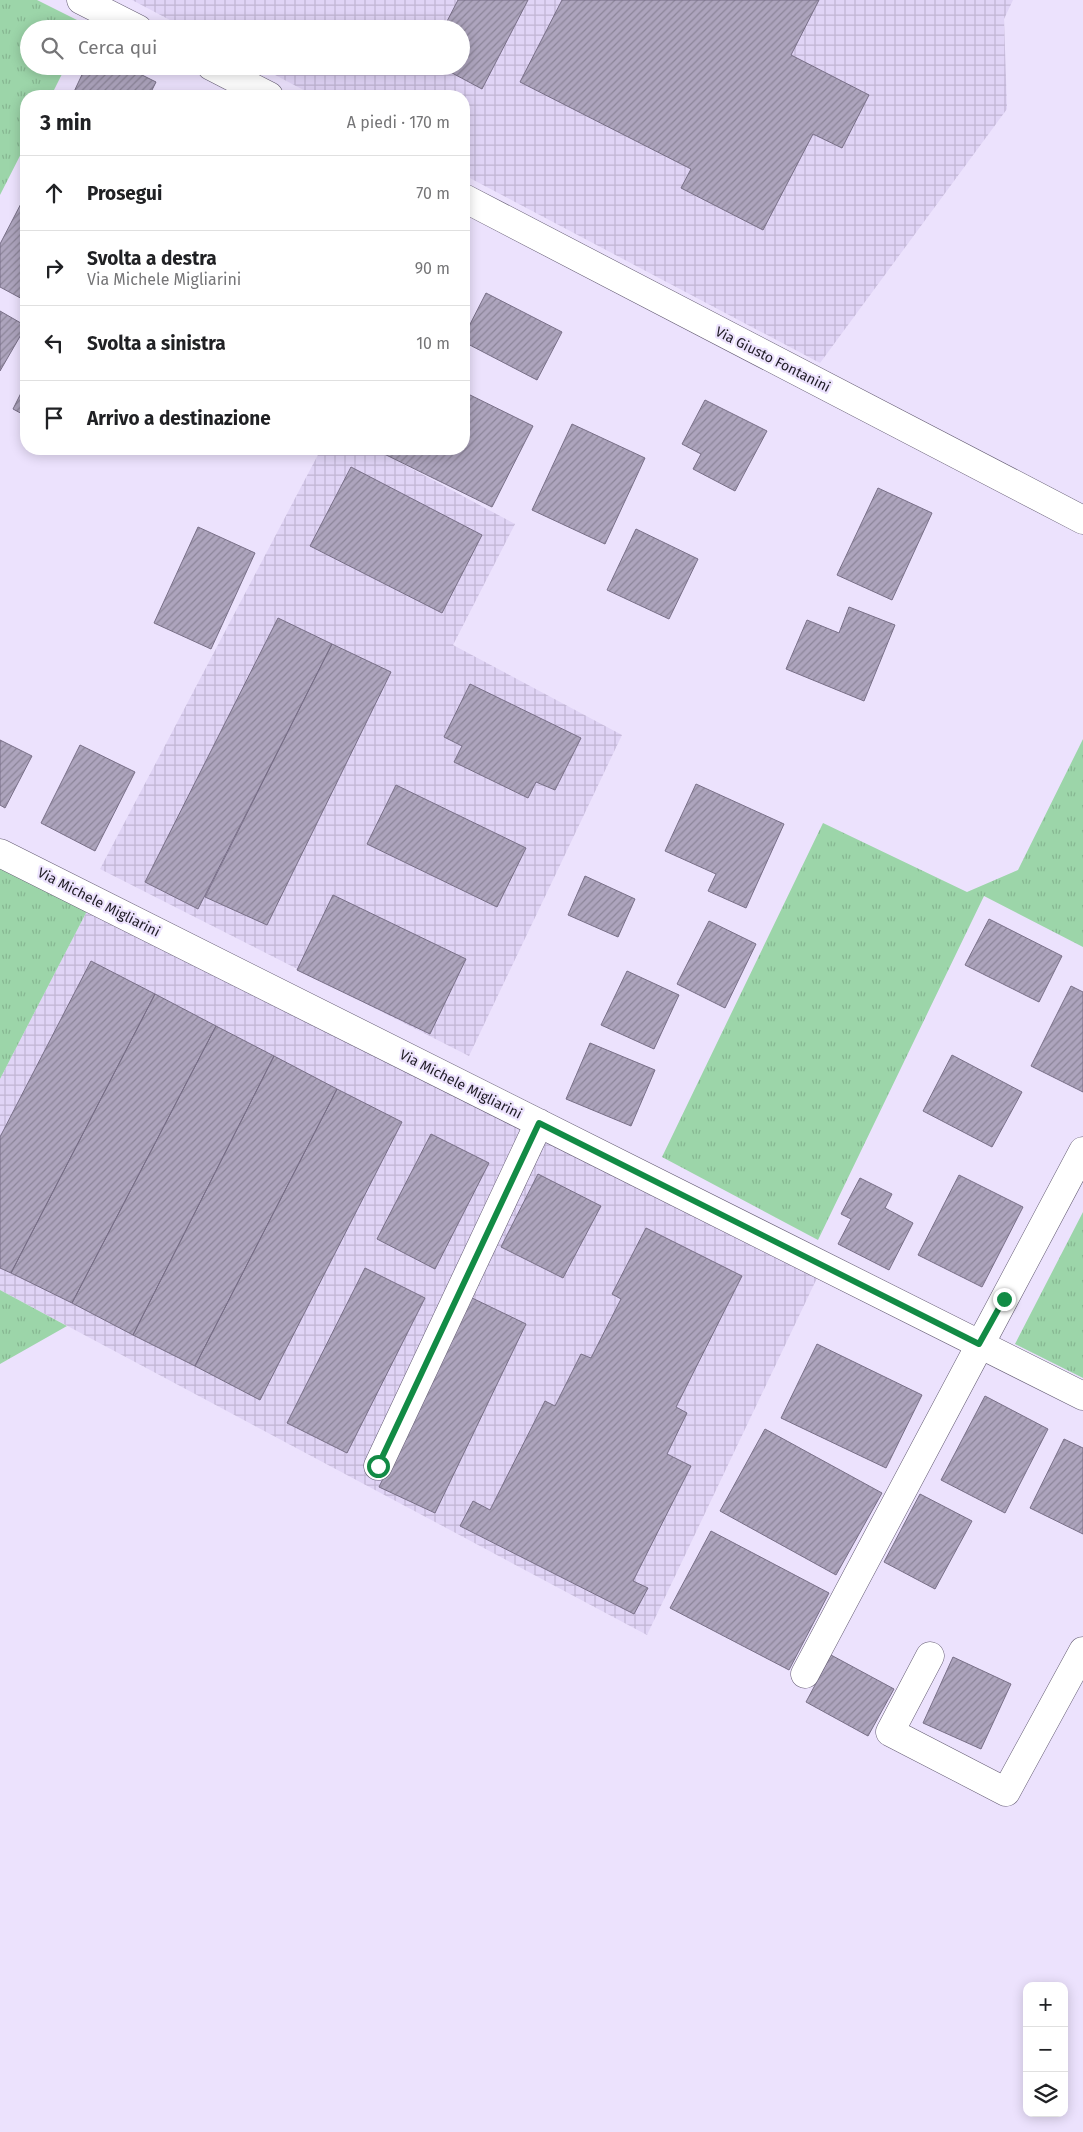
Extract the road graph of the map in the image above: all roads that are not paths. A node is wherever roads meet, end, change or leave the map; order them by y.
1 (81, 0) edge
2 (120, 20) edge
3 (228, 75) edge
4 (257, 90) edge
5 (470, 201) edge
6 (1083, 520) edge
7 (0, 853) edge
8 (539, 1123) junction
9 (1083, 1151) edge
10 (979, 1344) junction
11 (1083, 1396) edge
12 (378, 1466) dead end
13 (1083, 1651) edge
14 (930, 1656) dead end
15 (805, 1674) dead end

1 - 2 street
3 - 4 street
5 - 6 street, Via Giusto Fontanini
7 - 8 street, Via Michele Migliarini
8 - 10 street, Via Michele Migliarini
8 - 12 street
9 - 10 street
10 - 11 street, Via Michele Migliarini
10 - 15 street
13 - 14 street

